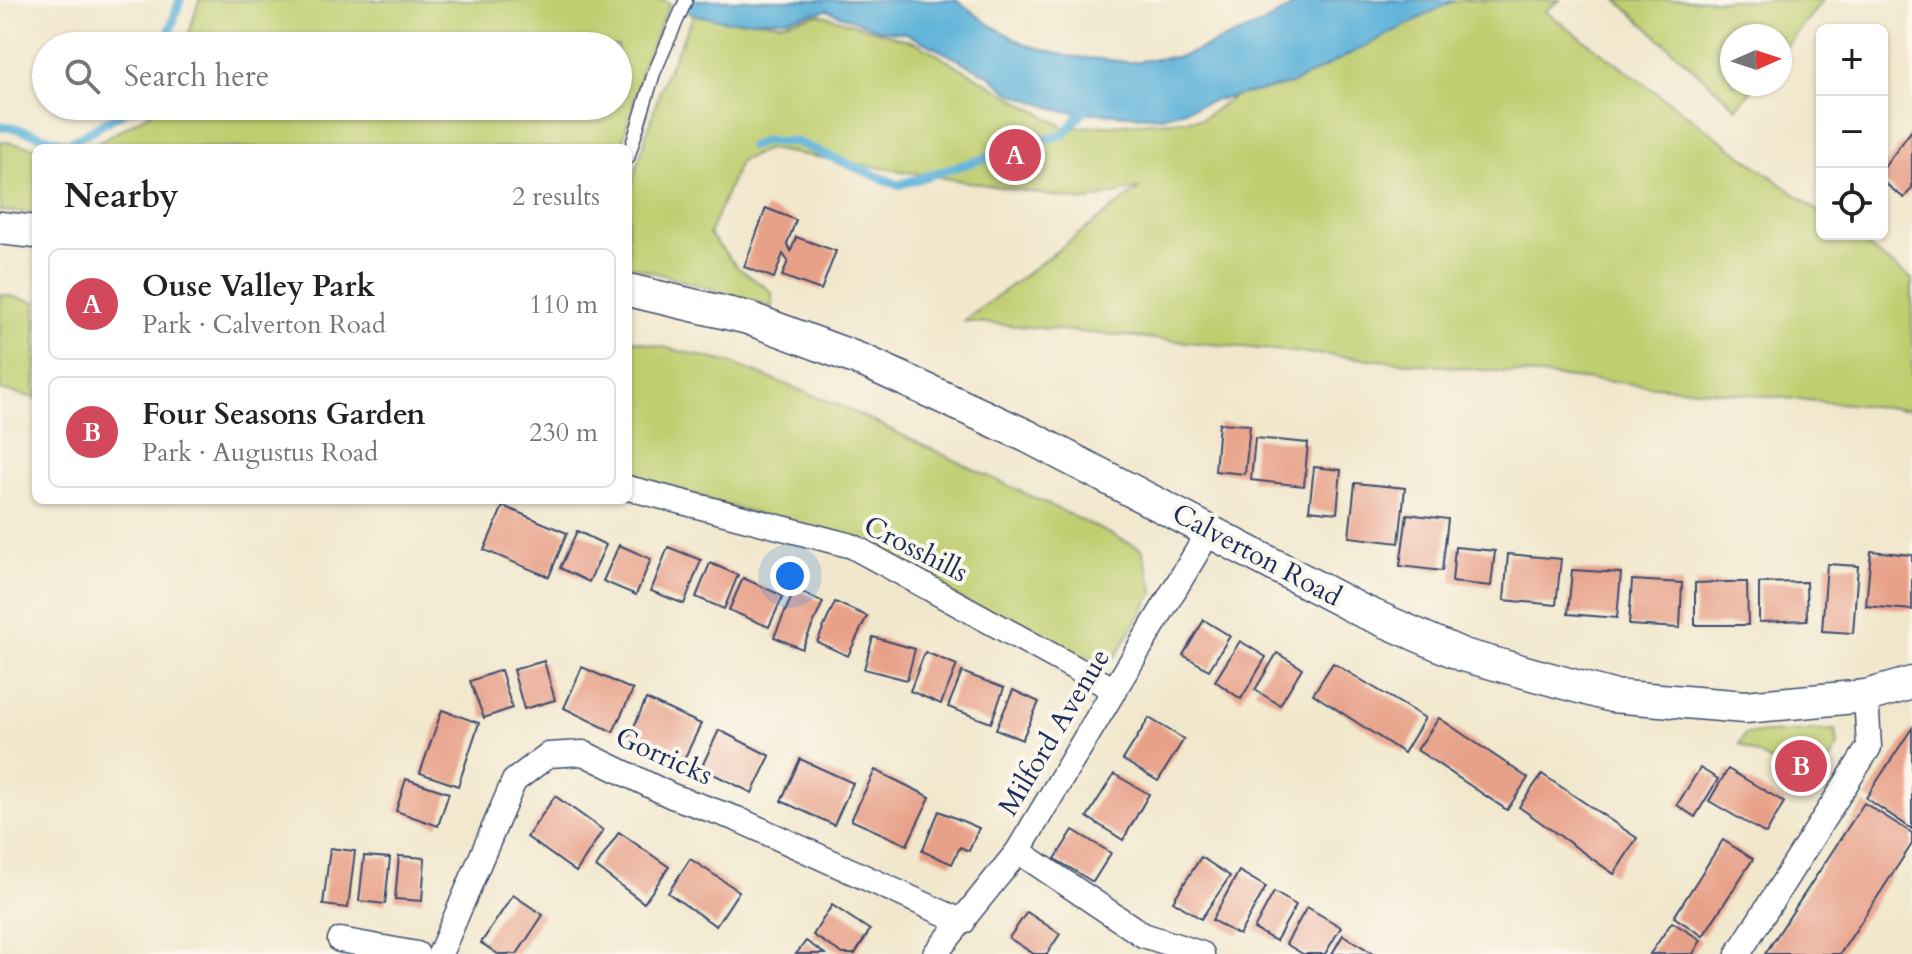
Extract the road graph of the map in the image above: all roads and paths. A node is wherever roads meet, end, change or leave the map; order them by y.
1 (686, 0) edge
2 (632, 145) edge
3 (0, 228) edge
4 (32, 232) edge
5 (632, 291) edge
6 (632, 489) edge
7 (1210, 530) junction
8 (1912, 683) edge
9 (1115, 690) junction
10 (1866, 696) junction
11 (1018, 851) junction
12 (963, 922) junction
13 (340, 940) dead end
14 (417, 954) edge
15 (440, 954) edge
16 (935, 954) edge
17 (1202, 954) edge
18 (1738, 954) edge

1 - 2 lane
3 - 4 street
5 - 7 street, Calverton Road
6 - 9 street, Crosshills
7 - 9 street, Milford Avenue
7 - 10 street, Calverton Road
8 - 10 street, Calverton Road
9 - 11 street, Milford Avenue
10 - 18 street
11 - 12 street, Milford Avenue
11 - 17 street
12 - 15 street, Gorricks
12 - 16 street, Milford Avenue
13 - 14 street

